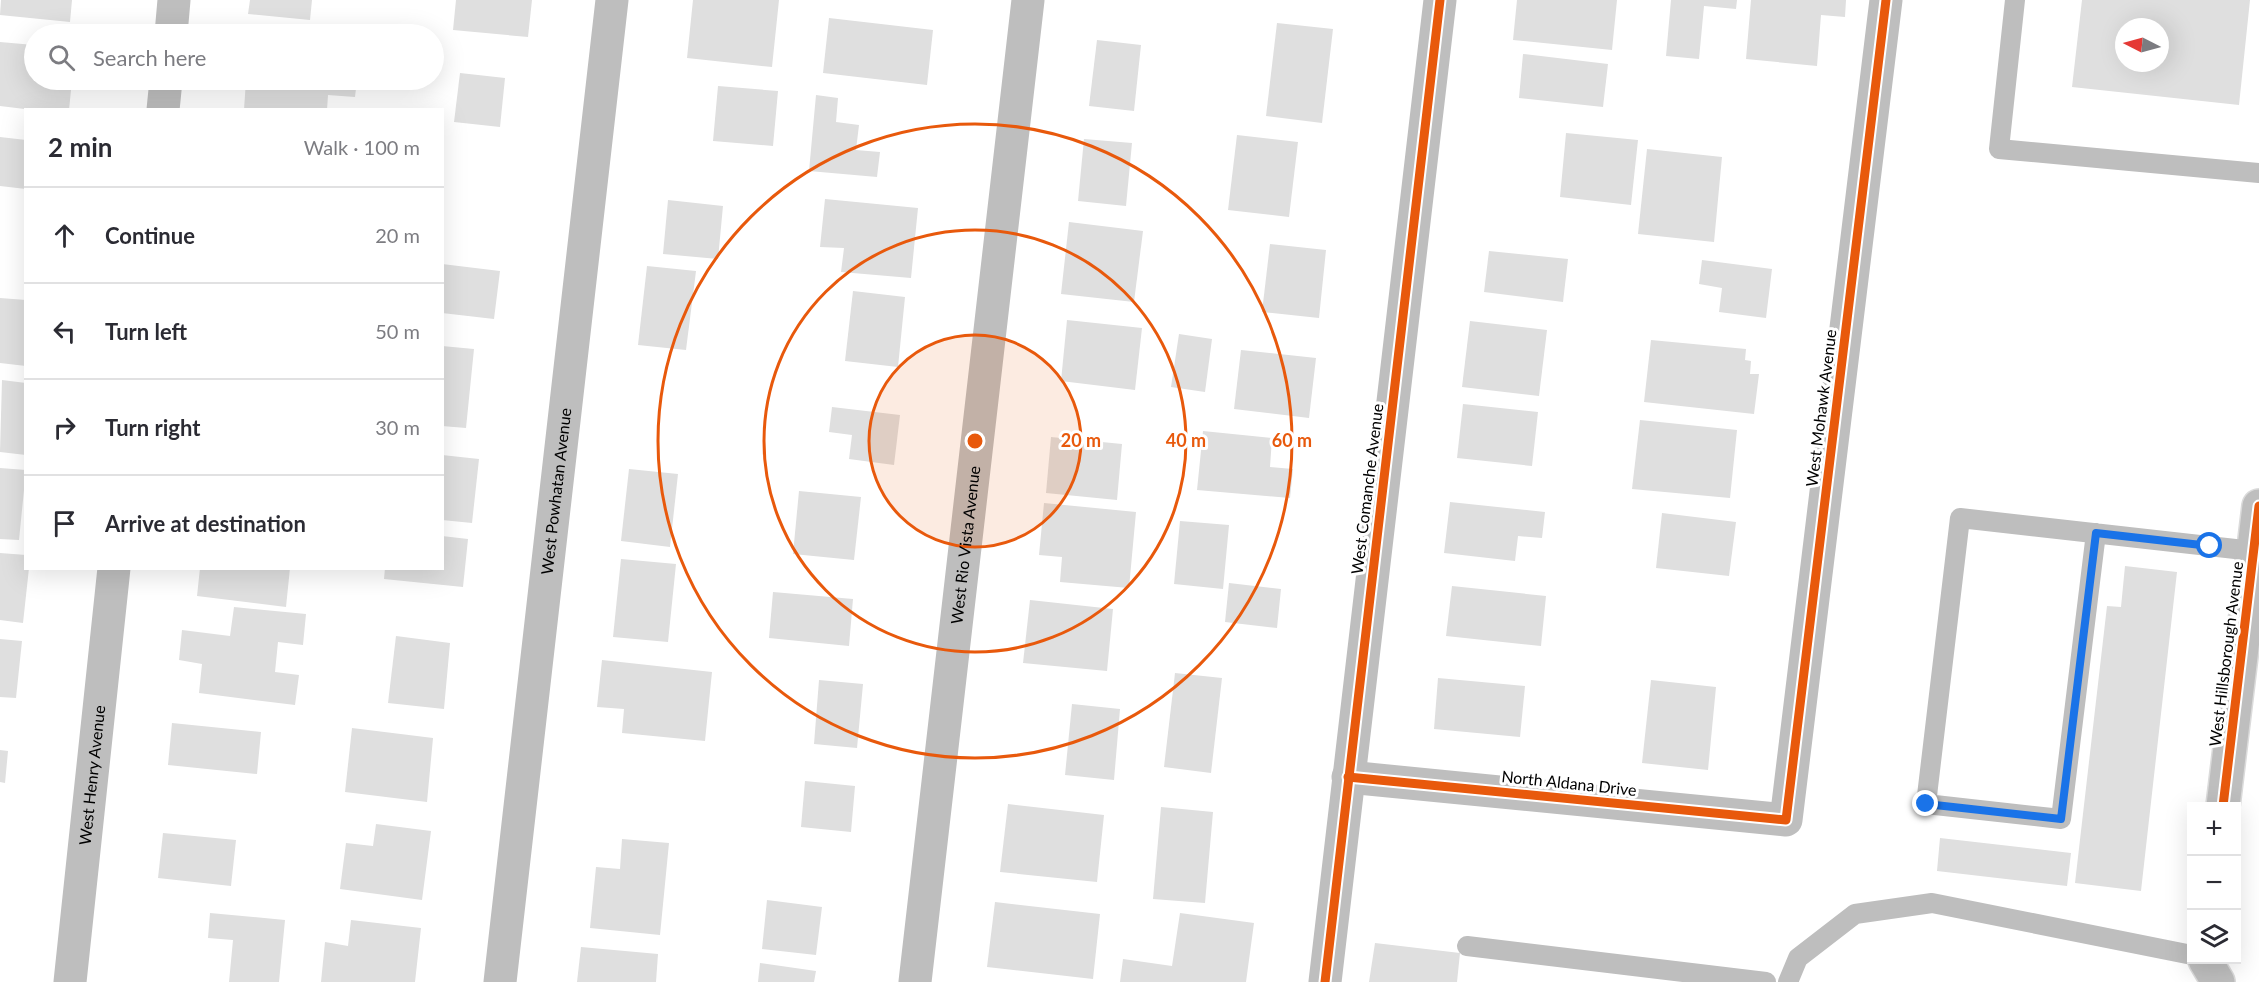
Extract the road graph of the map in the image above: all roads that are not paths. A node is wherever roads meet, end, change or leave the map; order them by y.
1 (174, 0) edge
2 (612, 0) edge
3 (1028, 0) edge
4 (1440, 0) edge
5 (1886, 0) edge
6 (2015, 0) edge
7 (172, 24) edge
8 (165, 90) edge
9 (163, 108) edge
10 (2259, 173) edge
11 (2259, 506) edge
12 (2096, 533) junction
13 (2253, 551) junction
14 (114, 570) edge
15 (1348, 777) junction
16 (2224, 802) edge
17 (1786, 820) joint
18 (1467, 946) dead end
19 (2187, 954) edge
20 (2204, 964) edge
21 (2207, 964) edge
22 (70, 982) edge
23 (500, 982) edge
24 (915, 982) edge
25 (1325, 982) edge
26 (1766, 982) edge
27 (1788, 982) edge
28 (2200, 982) edge
29 (2218, 982) edge

1 - 7 street
2 - 23 street, West Powhatan Avenue
3 - 24 street, West Rio Vista Avenue
4 - 15 street, West Comanche Avenue
5 - 17 street, West Mohawk Avenue
6 - 10 lane
8 - 9 street
11 - 13 street, West Hillsborough Avenue
12 - 12 lane
12 - 13 lane
13 - 16 street, West Hillsborough Avenue
14 - 22 street, West Henry Avenue
15 - 17 street, North Aldana Drive
15 - 25 street, West Comanche Avenue
18 - 26 lane
19 - 27 lane
20 - 28 street
21 - 29 street

